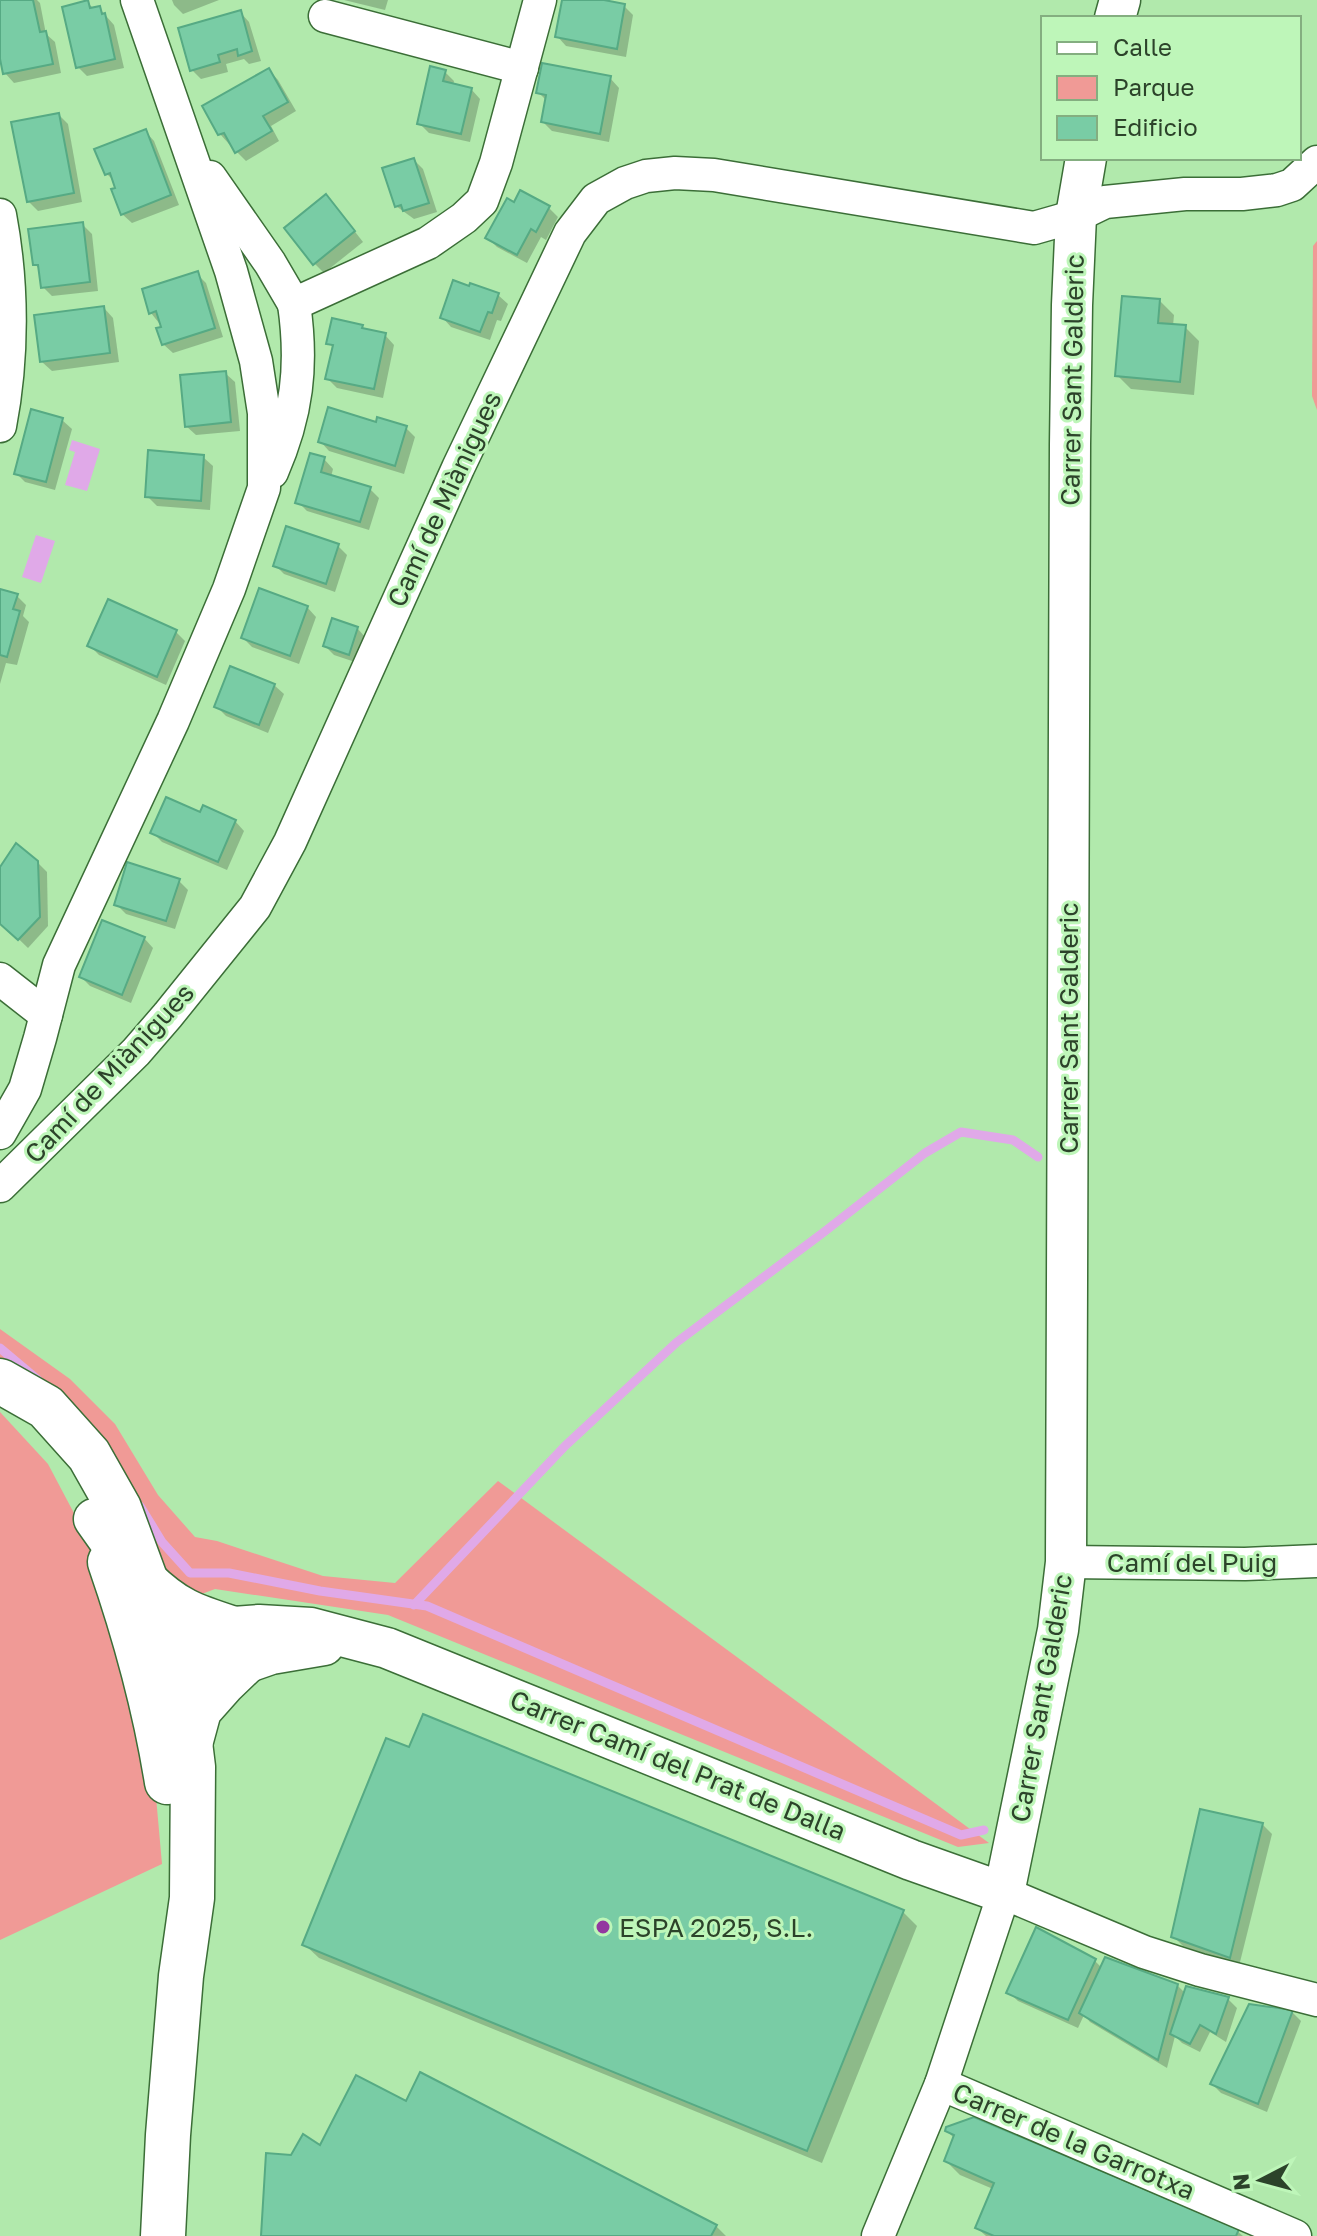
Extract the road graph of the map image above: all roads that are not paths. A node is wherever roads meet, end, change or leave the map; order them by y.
1 (137, 0) edge
2 (540, 0) edge
3 (325, 16) dead end
4 (522, 68) junction
5 (188, 145) junction
6 (1086, 160) edge
7 (1317, 162) edge
8 (1091, 209) junction
9 (0, 215) edge
10 (294, 304) junction
11 (0, 426) edge
12 (264, 488) junction
13 (0, 979) edge
14 (46, 1015) junction
15 (0, 1133) edge
16 (0, 1186) edge
17 (0, 1382) edge
18 (94, 1519) junction
19 (1317, 1561) edge
20 (1066, 1562) junction
21 (146, 1579) junction
22 (241, 1645) junction
23 (174, 1657) junction
24 (191, 1748) junction
25 (170, 1801) junction
26 (1004, 1893) junction
27 (181, 1976) junction
28 (1317, 2000) edge
29 (941, 2084) junction
30 (163, 2236) edge
31 (878, 2236) edge
32 (1295, 2236) edge

1 - 5 street
2 - 4 street
3 - 4 street
4 - 10 street
5 - 10 street
5 - 12 street
6 - 8 street, Carrer Sant Galderic
7 - 8 street, Camí de Miànigues
8 - 16 street, Camí de Miànigues
8 - 20 street, Carrer Sant Galderic
9 - 11 street
10 - 12 street
12 - 14 street
13 - 14 street
14 - 15 street
17 - 18 main road
17 - 21 main road
18 - 23 street
18 - 25 main road
19 - 20 street, Camí del Puig
20 - 26 street, Carrer Sant Galderic
21 - 22 street
21 - 23 main road
22 - 23 street
22 - 24 street
22 - 26 street, Carrer Camí del Prat de Dalla
23 - 24 main road
23 - 25 street
24 - 27 main road
25 - 27 main road
26 - 28 street
26 - 29 street
27 - 30 main road
29 - 31 street
29 - 32 street, Carrer de la Garrotxa

